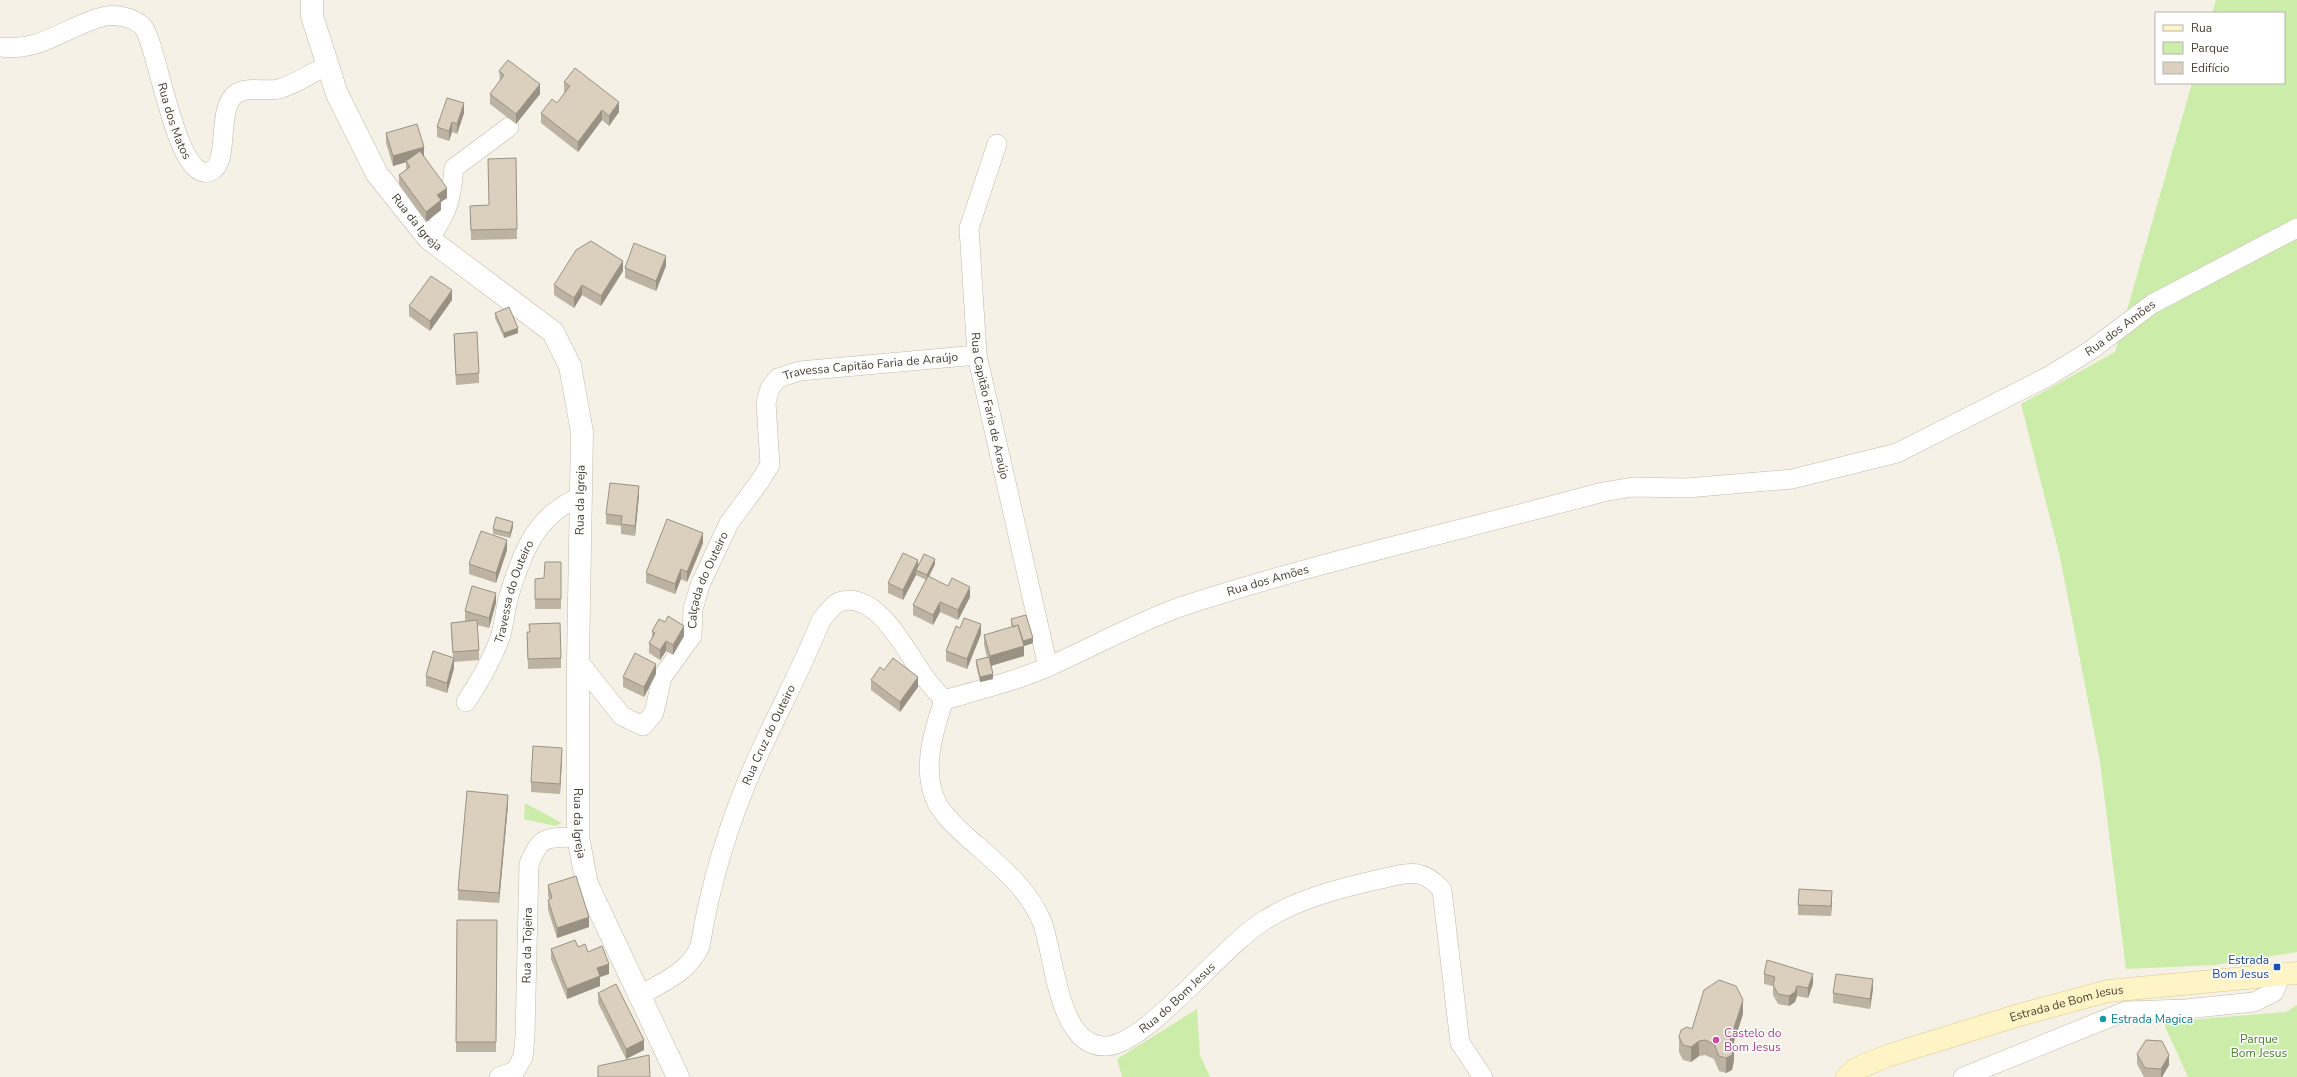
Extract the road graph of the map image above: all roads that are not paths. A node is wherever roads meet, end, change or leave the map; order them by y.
1 (312, 0) edge
2 (0, 47) edge
3 (328, 66) junction
4 (509, 127) dead end
5 (997, 144) dead end
6 (2297, 228) edge
7 (429, 239) junction
8 (977, 355) junction
9 (760, 482) joint
10 (580, 497) junction
11 (578, 661) junction
12 (1048, 667) junction
13 (944, 700) junction
14 (466, 702) dead end
15 (578, 837) junction
16 (2289, 974) edge
17 (640, 995) junction
18 (499, 1077) edge
19 (678, 1077) edge
20 (1482, 1077) edge
21 (1847, 1077) edge
22 (1963, 1077) edge

1 - 3 street, Rua da Igreja
2 - 3 street, Rua dos Matos
3 - 7 street, Rua da Igreja
4 - 7 street
5 - 8 street, Rua Capitão Faria de Araújo
6 - 12 street, Rua dos Amões
7 - 10 street, Rua da Igreja
8 - 9 street, Travessa Capitão Faria de Araújo
8 - 12 street, Rua Capitão Faria de Araújo
9 - 11 street, Calçada do Outeiro
10 - 11 street, Rua da Igreja
10 - 14 street, Travessa do Outeiro
11 - 15 street, Rua da Igreja
12 - 13 street, Rua dos Amões
13 - 17 street, Rua Cruz do Outeiro
13 - 20 street, Rua do Bom Jesus
15 - 17 street, Rua da Igreja
15 - 18 street, Rua da Tojeira
16 - 21 main road, Estrada de Bom Jesus
16 - 22 street
17 - 19 street, Rua da Igreja

